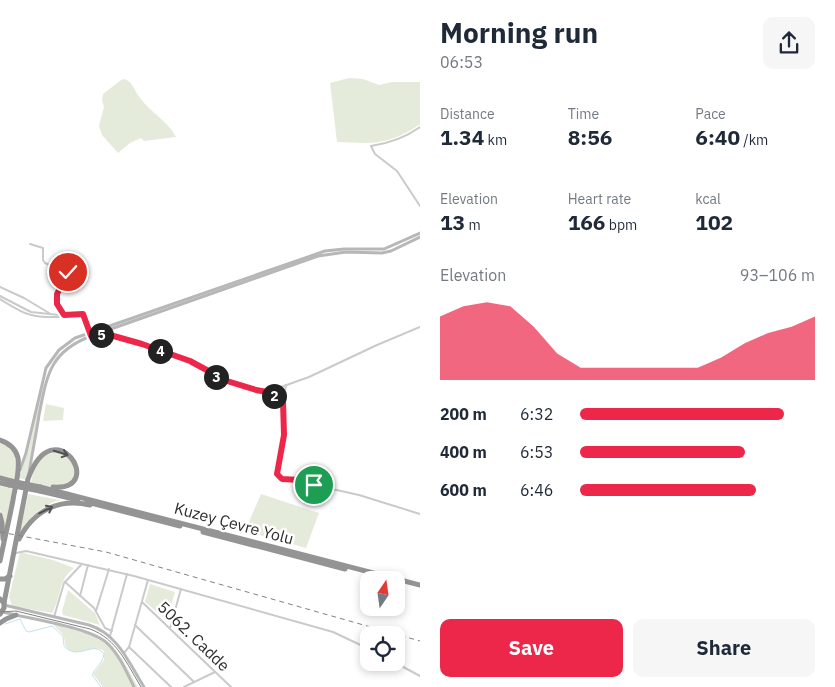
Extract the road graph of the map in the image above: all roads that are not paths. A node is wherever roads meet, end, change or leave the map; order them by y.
1 (420, 127) edge
2 (420, 206) edge
3 (420, 235) edge
4 (30, 244) dead end
5 (0, 287) edge
6 (0, 298) edge
7 (51, 315) junction
8 (64, 315) junction
9 (420, 327) edge
10 (89, 334) junction
11 (286, 385) junction
12 (267, 392) junction
13 (283, 401) junction
14 (0, 440) edge
15 (17, 478) junction
16 (0, 479) edge
17 (28, 479) junction
18 (0, 483) edge
19 (10, 483) junction
20 (40, 489) junction
21 (12, 504) junction
22 (23, 506) junction
23 (120, 510) junction
24 (420, 514) edge
25 (0, 515) edge
26 (2, 542) edge
27 (15, 546) junction
28 (26, 551) junction
29 (14, 555) junction
30 (0, 561) edge
31 (82, 564) junction
32 (88, 565) junction
33 (109, 569) junction
34 (360, 573) edge
35 (127, 574) junction
36 (10, 576) junction
37 (0, 579) edge
38 (148, 580) junction
39 (64, 582) junction
40 (405, 584) edge
41 (420, 587) edge
42 (180, 589) junction
43 (80, 596) junction
44 (142, 602) junction
45 (2, 608) edge
46 (96, 611) junction
47 (16, 615) junction
48 (54, 617) junction
49 (0, 623) edge
50 (135, 625) junction
51 (170, 629) junction
52 (112, 631) junction
53 (110, 636) junction
54 (129, 646) junction
55 (360, 646) edge
56 (123, 653) junction
57 (405, 668) edge
58 (215, 672) junction
59 (420, 676) edge
60 (194, 682) junction
61 (134, 687) edge
62 (144, 687) edge
63 (171, 687) edge
64 (184, 687) edge
65 (231, 687) edge

1 - 2 street
3 - 10 street
4 - 8 street
5 - 7 street
6 - 7 street
6 - 10 street
7 - 8 street
8 - 10 street
9 - 11 street
10 - 12 street
10 - 15 street
10 - 17 street
11 - 12 street
11 - 13 street
12 - 13 street
13 - 24 street
14 - 15 highway
15 - 21 highway
16 - 19 highway
17 -> 20 highway
17 - 22 highway
18 - 19 highway
19 - 20 highway, bridge
20 - 23 highway, Kuzey Çevre Yolu
20 - 41 highway, Kuzey Çevre Yolu
21 - 22 highway
21 - 26 highway
22 - 27 highway
27 -> 23 highway
23 - 34 highway, Kuzey Çevre Yolu
25 - 26 highway
26 - 30 highway
27 - 28 street
27 - 29 highway
28 - 29 street
28 - 31 street
29 - 36 highway
31 - 32 street
31 - 39 street
32 - 33 street
32 - 43 street
33 - 35 street
33 - 46 street
35 - 38 street
35 - 52 street
36 - 37 highway
36 - 45 highway
38 - 42 street
38 - 44 street
39 - 43 street
39 - 48 street
40 - 41 highway, Kuzey Çevre Yolu
42 - 51 street
42 - 55 street
43 - 46 street
44 - 50 street
44 - 51 street, 5062. Cadde
45 - 47 street
45 - 48 street
46 - 52 street
47 - 49 highway
47 - 61 street
48 - 53 street
50 - 54 street
50 - 60 street
51 - 58 street, 5062. Cadde
52 - 53 street
53 - 56 street
54 - 56 street
54 - 63 street
56 - 62 street
57 - 59 street
58 - 60 street
58 - 65 street, 5062. Cadde
60 - 64 street

